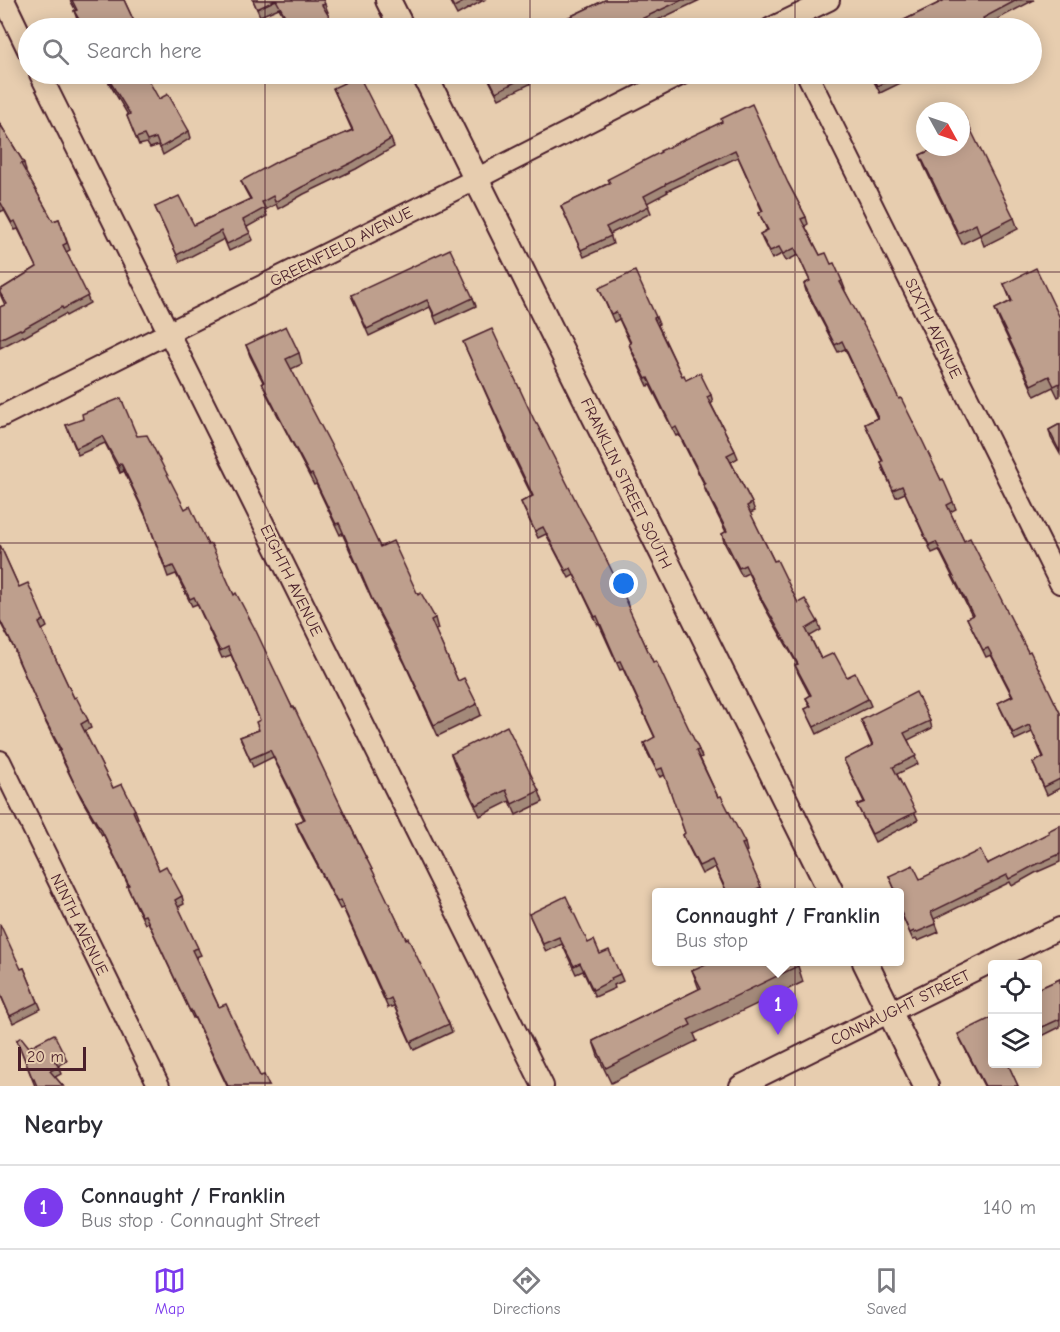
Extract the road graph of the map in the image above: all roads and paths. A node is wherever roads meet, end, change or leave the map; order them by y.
1 (4, 0) edge
2 (388, 0) edge
3 (829, 0) edge
4 (397, 18) edge
5 (796, 18) edge
6 (18, 29) edge
7 (45, 84) edge
8 (429, 84) edge
9 (662, 84) edge
10 (812, 84) edge
11 (476, 179) junction
12 (169, 332) junction
13 (0, 417) edge
14 (1060, 583) edge
15 (0, 761) edge
16 (829, 888) edge
17 (1060, 928) edge
18 (867, 966) edge
19 (889, 1011) junction
20 (159, 1086) edge
21 (543, 1086) edge
22 (740, 1086) edge
23 (926, 1086) edge

1 - 6 street
2 - 4 street
3 - 5 street
7 - 12 street, EIGHTH AVENUE
8 - 11 street, FRANKLIN STREET SOUTH
9 - 11 street, GREENFIELD AVENUE
10 - 14 street, SIXTH AVENUE
11 - 12 street, GREENFIELD AVENUE
11 - 16 street, FRANKLIN STREET SOUTH
12 - 13 street, GREENFIELD AVENUE
12 - 21 street, EIGHTH AVENUE
15 - 20 street, NINTH AVENUE
17 - 19 street, CONNAUGHT STREET
18 - 19 street
19 - 22 street, CONNAUGHT STREET
19 - 23 street

